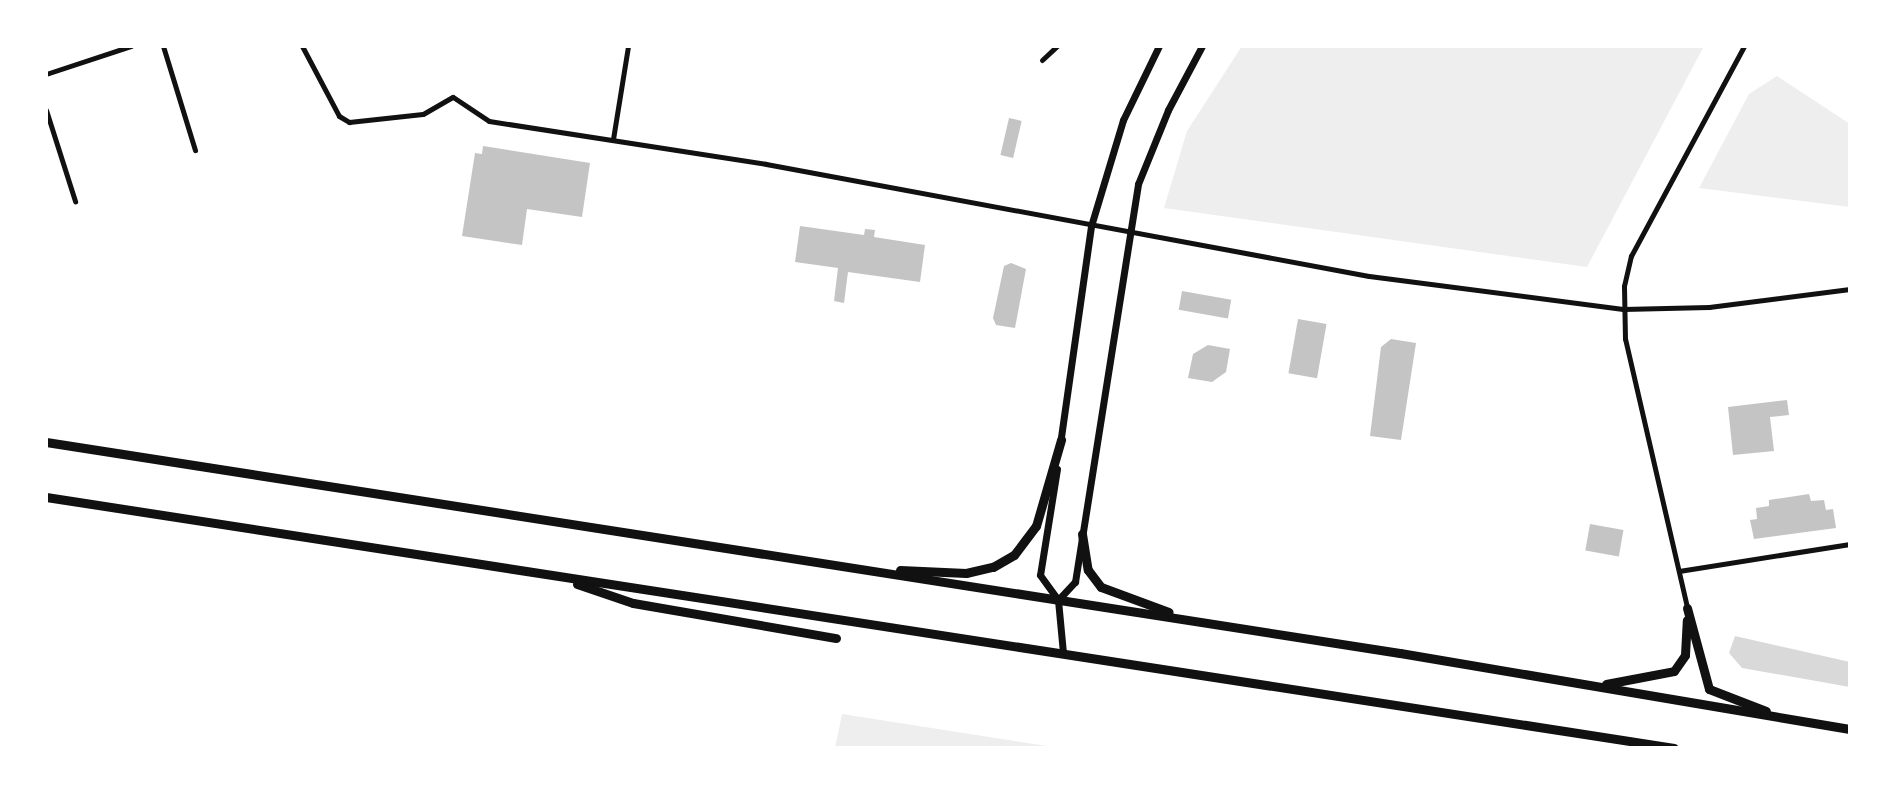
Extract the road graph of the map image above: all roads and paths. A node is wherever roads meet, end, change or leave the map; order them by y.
1 (131, 46) edge
2 (163, 46) edge
3 (302, 46) edge
4 (628, 46) edge
5 (1057, 46) edge
6 (1159, 46) edge
7 (1202, 46) edge
8 (1744, 46) edge
9 (1042, 60) dead end
10 (46, 74) edge
11 (46, 110) edge
12 (613, 139) junction
13 (195, 150) dead end
14 (75, 201) dead end
15 (1091, 226) junction
16 (1128, 235) junction
17 (1850, 289) edge
18 (1623, 309) junction
19 (1061, 440) junction
20 (46, 442) edge
21 (46, 497) edge
22 (1082, 534) junction
23 (1850, 544) edge
24 (854, 569) junction
25 (1679, 571) junction
26 (563, 578) junction
27 (1058, 600) junction
28 (1687, 608) junction
29 (1195, 621) junction
30 (836, 638) dead end
31 (1063, 653) junction
32 (1595, 685) junction
33 (1799, 722) junction
34 (1850, 729) edge
35 (1674, 748) edge

1 - 10 street
2 - 13 street
3 - 12 street
4 - 12 street
5 - 9 street
6 - 15 street
7 - 16 street
8 - 18 street
11 - 14 street
12 - 15 street
15 - 16 street
15 - 19 street
16 - 18 street
16 - 22 street
17 - 18 street
18 - 25 street
19 - 24 highway
19 - 27 street
20 - 24 highway
21 - 26 highway
22 - 27 street
22 - 29 highway
23 - 25 street
24 - 27 highway
25 - 28 street
26 - 30 highway
26 - 31 highway
27 - 29 highway
27 - 31 street
28 - 32 highway
28 - 33 highway
29 - 32 highway
31 - 35 highway
32 - 33 highway
33 - 34 highway

